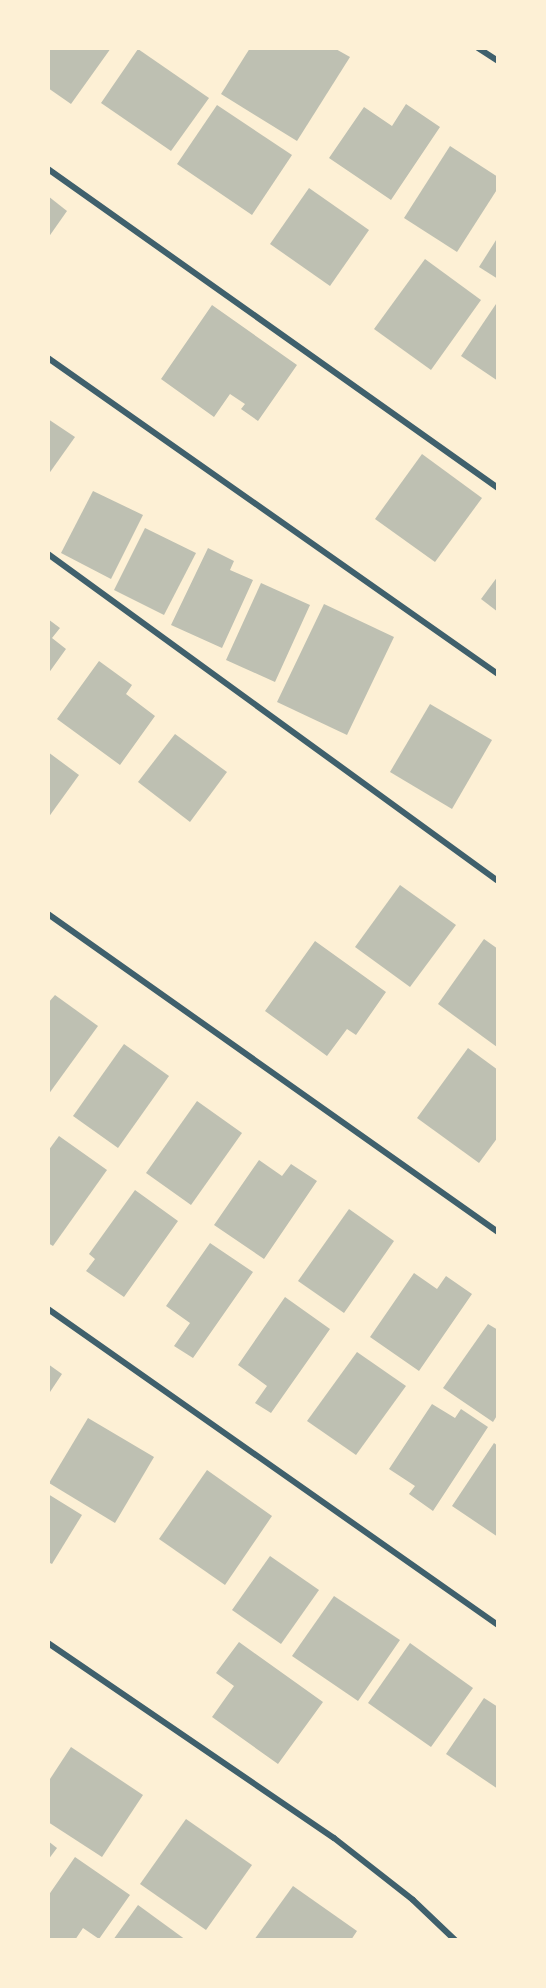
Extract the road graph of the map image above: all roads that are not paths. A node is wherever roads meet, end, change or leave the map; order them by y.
1 (478, 48) edge
2 (498, 61) edge
3 (48, 169) edge
4 (48, 358) edge
5 (498, 488) edge
6 (48, 554) edge
7 (498, 674) edge
8 (498, 881) edge
9 (48, 914) edge
10 (498, 1232) edge
11 (48, 1309) edge
12 (498, 1625) edge
13 (48, 1643) edge
14 (455, 1940) edge

1 - 2 street
3 - 5 street
4 - 7 street
6 - 8 street
9 - 10 street
11 - 12 street
13 - 14 street

